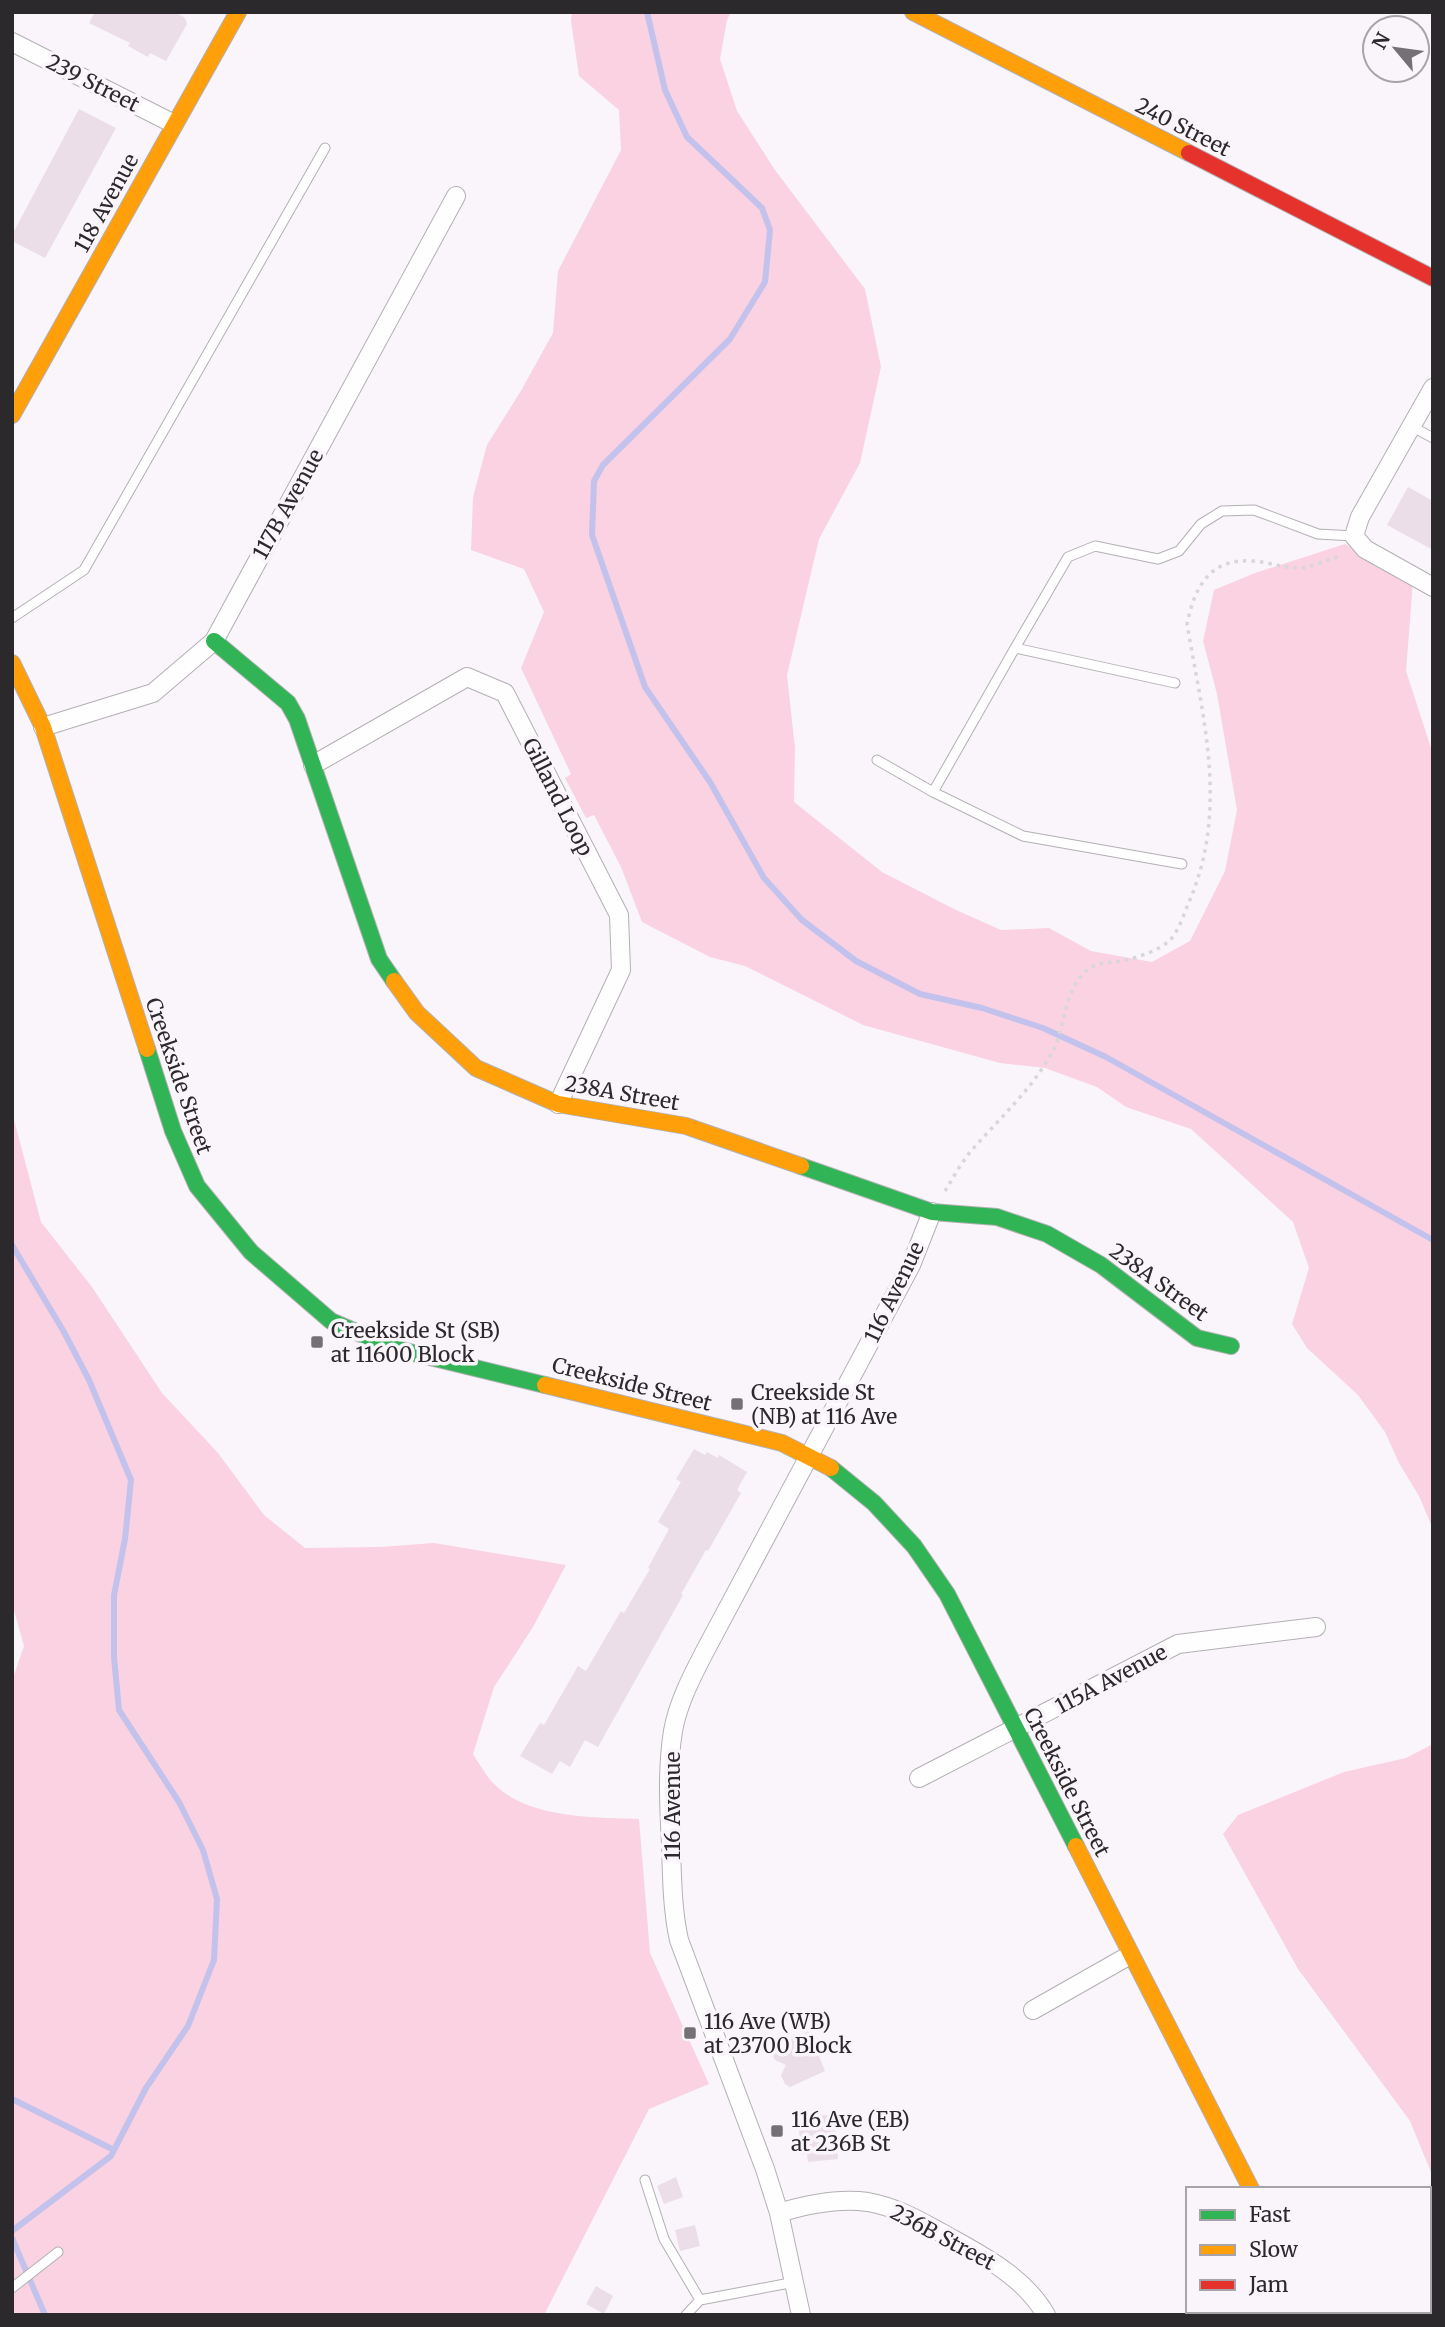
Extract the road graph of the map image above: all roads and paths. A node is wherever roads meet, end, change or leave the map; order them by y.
1 (238, 12) edge
2 (913, 12) edge
3 (12, 42) edge
4 (174, 124) junction
5 (325, 148) dead end
6 (456, 196) dead end
7 (1433, 278) edge
8 (1433, 388) edge
9 (12, 415) edge
10 (1411, 426) junction
11 (1433, 438) edge
12 (1354, 536) junction
13 (1338, 557) dead end
14 (1433, 587) edge
15 (12, 618) edge
16 (214, 641) junction
17 (1015, 648) junction
18 (12, 663) edge
19 (1175, 683) dead end
20 (43, 727) junction
21 (877, 760) dead end
22 (313, 765) junction
23 (933, 792) junction
24 (1182, 864) dead end
25 (558, 1104) junction
26 (932, 1212) junction
27 (1231, 1346) dead end
28 (810, 1456) junction
29 (1316, 1628) dead end
30 (1017, 1728) junction
31 (919, 1778) dead end
32 (1130, 1955) junction
33 (1033, 2010) dead end
34 (645, 2180) dead end
35 (1250, 2187) edge
36 (779, 2213) junction
37 (58, 2252) dead end
38 (795, 2282) junction
39 (12, 2288) edge
40 (700, 2300) junction
41 (686, 2315) edge
42 (801, 2315) edge
43 (1046, 2315) edge

1 - 4 street, 118 Avenue
2 - 7 street, 240 Street
3 - 4 street, 239 Street
4 - 9 street, 118 Avenue
5 - 15 lane
6 - 16 street, 117B Avenue
8 - 10 street
10 - 11 lane
10 - 12 street
12 - 14 street
12 - 17 lane
13 - 26 path
16 - 20 street, 117B Avenue
16 - 22 street, 238A Street
17 - 19 lane
17 - 23 lane
18 - 20 street, Creekside Street
20 - 28 street, Creekside Street
21 - 23 lane
22 - 25 street, 238A Street
22 - 25 street, Gilland Loop
23 - 24 lane
25 - 26 street, 238A Street
26 - 27 street, 238A Street
26 - 28 street, 116 Avenue
28 - 30 street, Creekside Street
28 - 36 street, 116 Avenue
29 - 30 street, 115A Avenue
30 - 31 street, 115A Avenue
30 - 32 street, Creekside Street
32 - 33 street
32 - 35 street, Creekside Street
34 - 40 lane
36 - 38 street, 116 Avenue
36 - 43 street, 236B Street
37 - 39 lane
38 - 40 lane
38 - 42 street, 116 Avenue
40 - 41 lane

